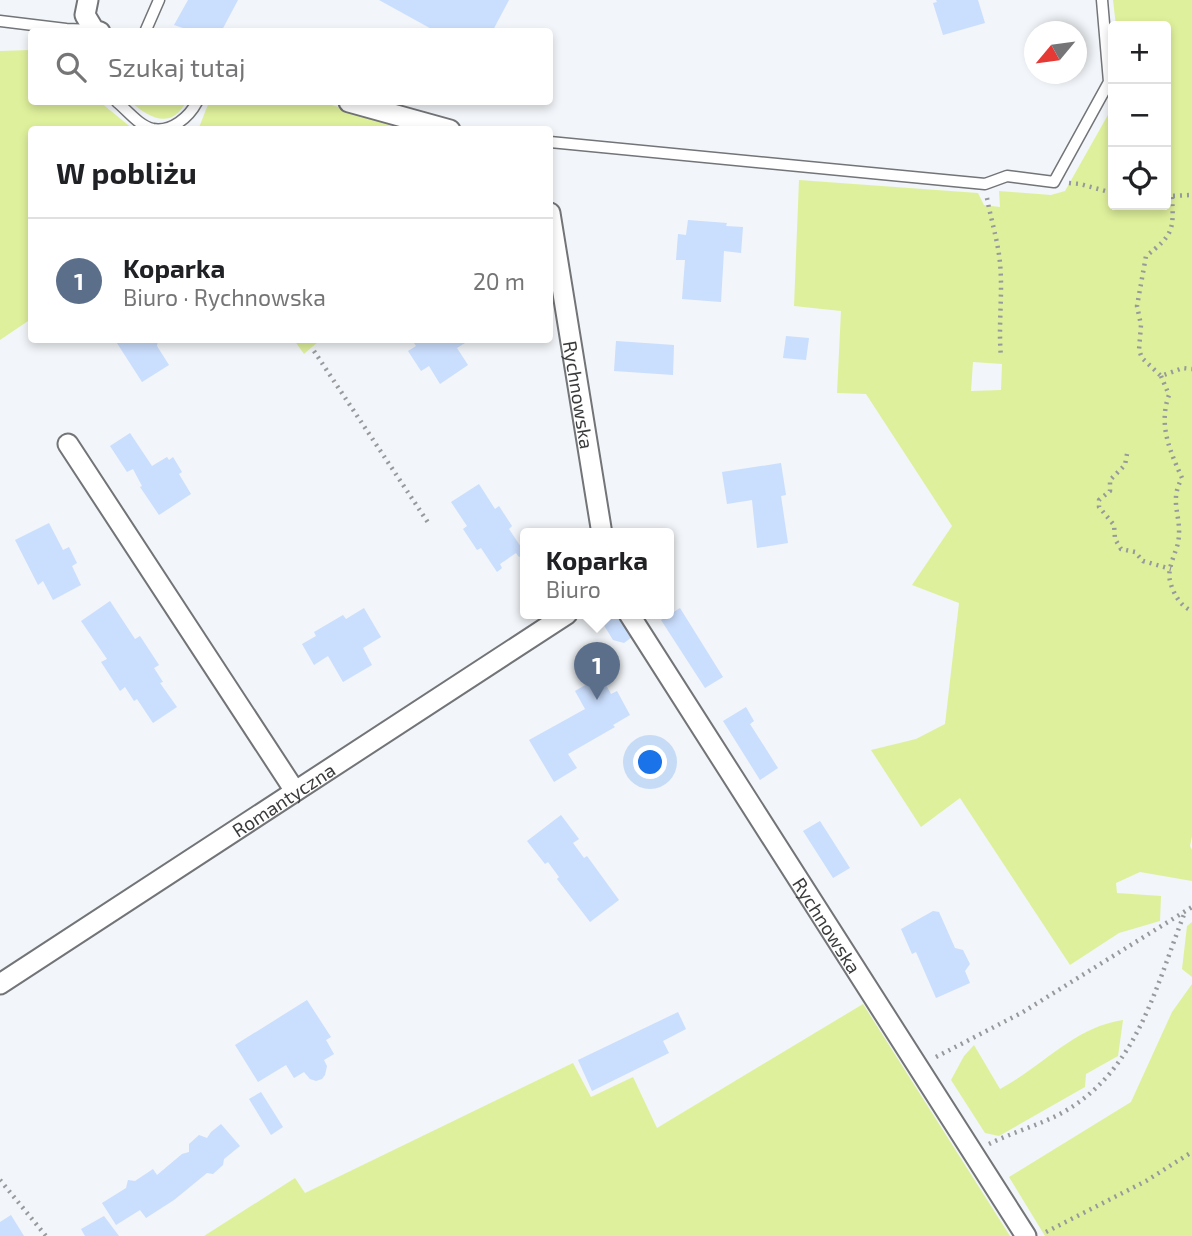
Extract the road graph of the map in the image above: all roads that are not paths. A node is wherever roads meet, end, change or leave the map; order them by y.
1 (88, 0) edge
2 (159, 0) edge
3 (1102, 0) edge
4 (0, 21) edge
5 (51, 28) edge
6 (95, 28) edge
7 (147, 28) edge
8 (121, 105) edge
9 (195, 105) edge
10 (360, 105) edge
11 (148, 126) edge
12 (171, 126) edge
13 (436, 126) edge
14 (553, 142) edge
15 (553, 232) edge
16 (68, 444) dead end
17 (601, 528) edge
18 (559, 619) edge
19 (632, 619) edge
20 (295, 790) junction
21 (0, 984) edge
22 (1026, 1236) edge

1 - 6 street
2 - 7 lane
3 - 14 lane
4 - 5 lane
8 - 11 lane
9 - 12 lane
10 - 13 street
15 - 17 street, Rychnowska
16 - 20 street
18 - 20 street, Romantyczna
19 - 22 street, Rychnowska
20 - 21 street, Romantyczna

